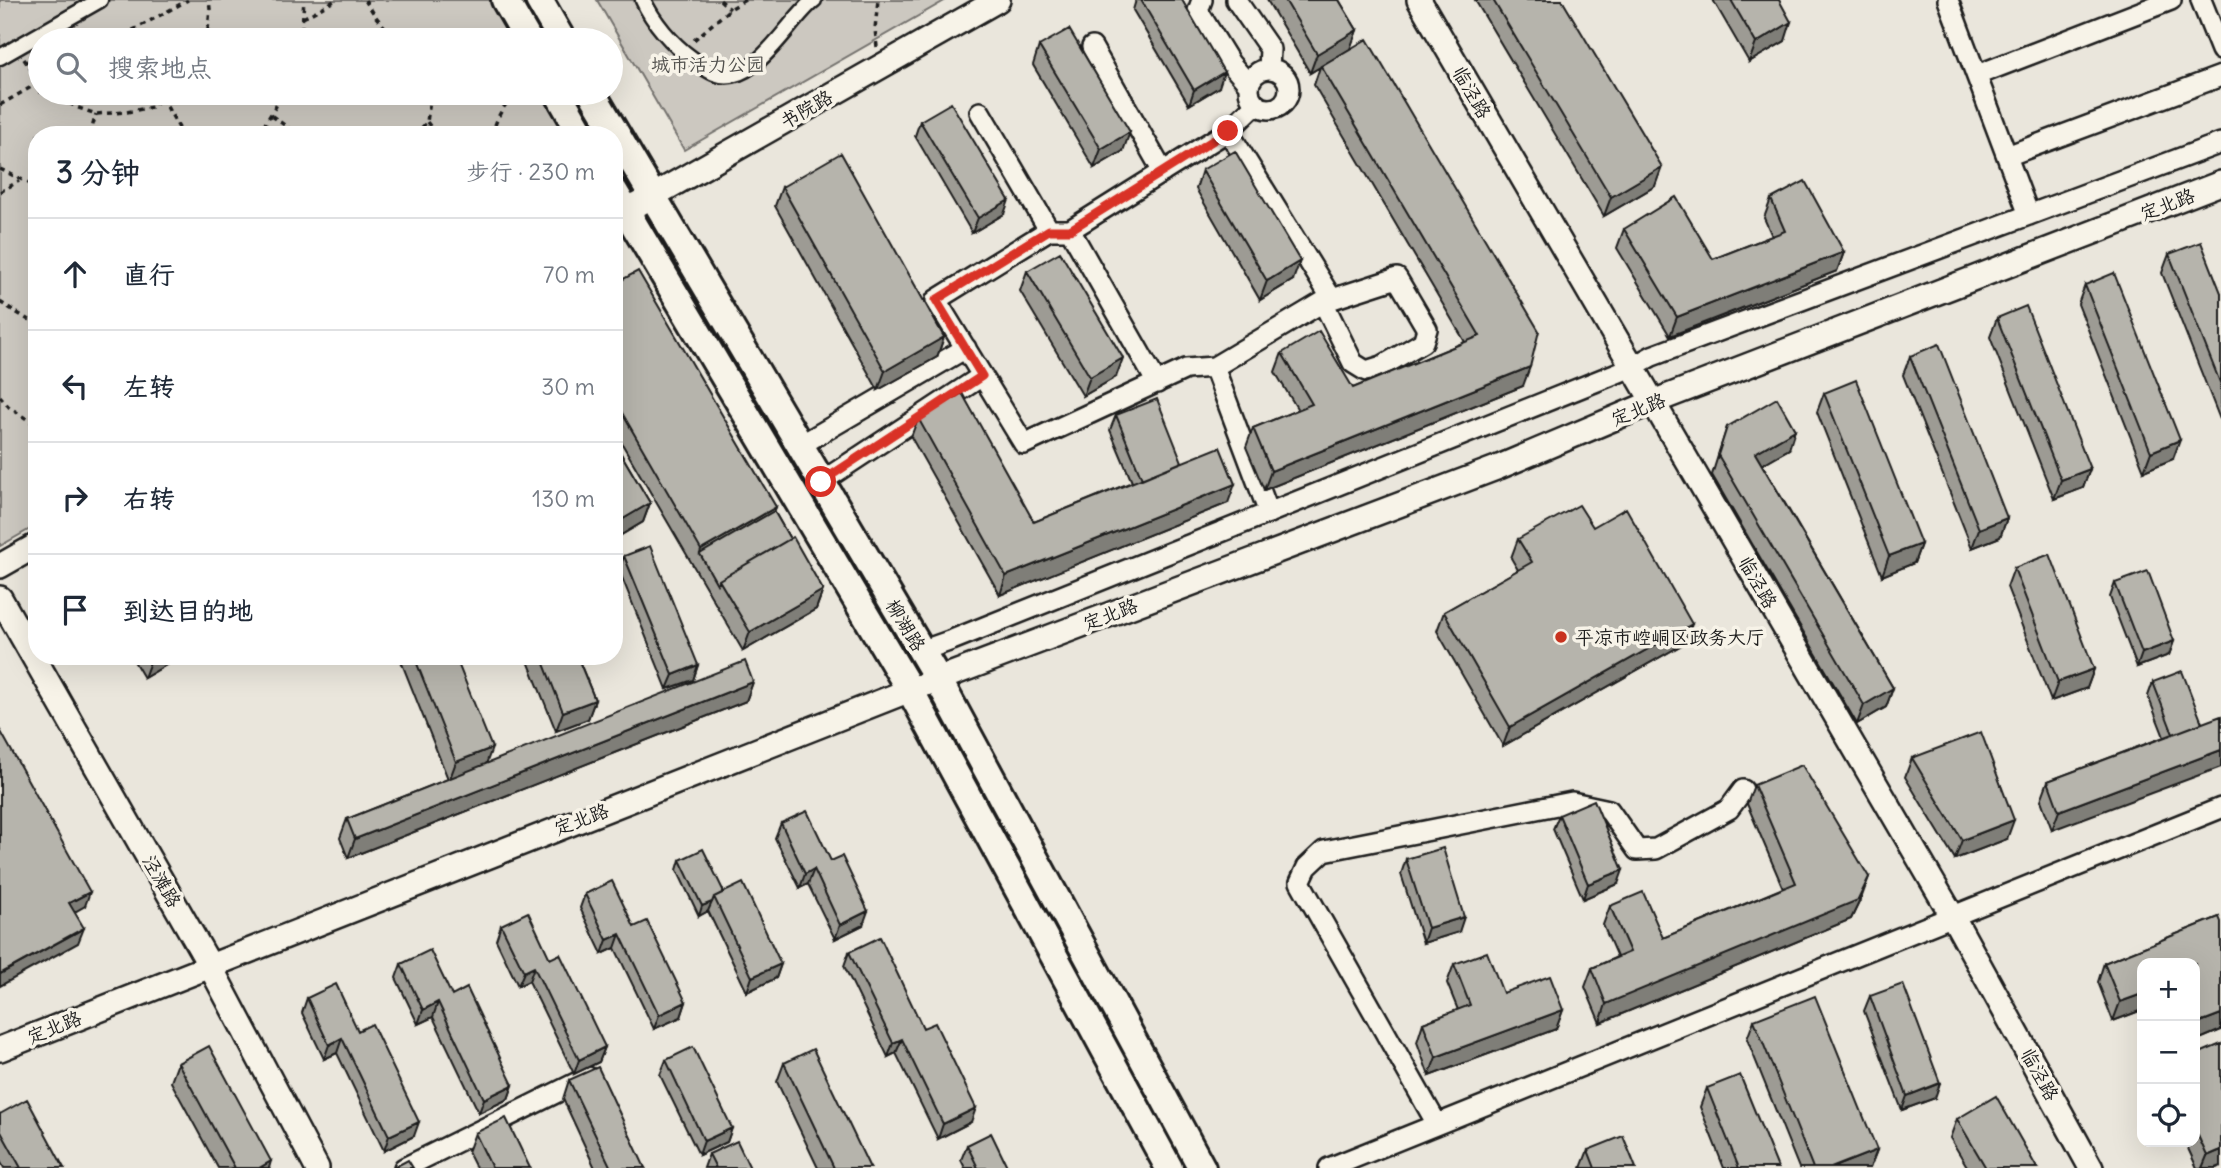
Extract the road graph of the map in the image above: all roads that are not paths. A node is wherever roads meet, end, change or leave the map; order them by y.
1 (100, 0) edge
2 (505, 0) edge
3 (539, 0) edge
4 (643, 0) edge
5 (814, 0) edge
6 (998, 0) edge
7 (1202, 0) edge
8 (1236, 0) edge
9 (1419, 0) edge
10 (1949, 0) edge
11 (2171, 0) edge
12 (2202, 0) edge
13 (52, 28) edge
14 (521, 28) edge
15 (555, 28) edge
16 (28, 42) edge
17 (1092, 47) dead end
18 (2221, 50) edge
19 (0, 57) edge
20 (1269, 69) junction
21 (1977, 75) junction
22 (2221, 76) edge
23 (1249, 85) junction
24 (565, 105) edge
25 (599, 105) edge
26 (1255, 105) junction
27 (980, 112) dead end
28 (577, 126) edge
29 (611, 126) edge
30 (1228, 131) junction
31 (2221, 143) edge
32 (623, 147) edge
33 (2007, 156) junction
34 (1163, 172) junction
35 (2221, 183) edge
36 (652, 197) junction
37 (623, 206) edge
38 (623, 215) edge
39 (2029, 215) junction
40 (1049, 230) junction
41 (1070, 230) junction
42 (1327, 300) junction
43 (965, 348) junction
44 (1214, 367) junction
45 (1632, 367) junction
46 (982, 376) junction
47 (1157, 383) junction
48 (1653, 402) junction
49 (800, 446) junction
50 (821, 482) junction
51 (1269, 513) junction
52 (28, 550) edge
53 (0, 566) edge
54 (0, 598) edge
55 (28, 647) edge
56 (921, 651) junction
57 (38, 665) edge
58 (938, 679) junction
59 (910, 690) junction
60 (1743, 790) dead end
61 (2221, 808) edge
62 (1952, 916) junction
63 (209, 964) junction
64 (0, 1049) edge
65 (597, 1073) edge
66 (1437, 1124) junction
67 (317, 1168) edge
68 (404, 1168) edge
69 (1169, 1168) edge
70 (1202, 1168) edge
71 (1329, 1168) edge
72 (2091, 1168) edge

1 - 13 street
2 - 14 main road
3 - 15 main road
4 - 5 street
6 - 36 street, 书院路
7 - 23 street
8 - 20 street
9 - 45 street, 临泾路
10 - 21 street
11 - 21 street
12 - 18 street
16 - 19 street
17 - 34 street
20 - 23 street
20 - 26 street
21 - 33 street
22 - 33 street
23 - 26 street
24 - 28 main road
25 - 29 main road, 柳湖路
26 - 30 street
27 - 40 street
30 - 34 street
30 - 42 street
31 - 39 street
32 - 36 main road, 柳湖路
33 - 39 street
34 - 41 street
35 - 48 street, 定北路
36 - 37 street, 书院路
36 - 49 main road, 柳湖路
38 - 59 main road, 柳湖路
39 - 45 street
40 - 41 street
40 - 43 street
41 - 47 street
42 - 42 street
42 - 44 street
43 - 46 street
43 - 49 street
44 - 47 street
44 - 51 street
45 - 48 street, 临泾路
45 - 51 street
46 - 47 street
46 - 50 street
48 - 58 street, 定北路
48 - 62 street, 临泾路
49 - 50 main road, 柳湖路
50 - 56 main road, 柳湖路
51 - 56 street
52 - 53 street
54 - 55 street, 泾滩路
56 - 58 main road, 柳湖路
57 - 63 street, 泾滩路
58 - 59 street, 定北路
58 - 70 main road, 柳湖路
59 - 63 street, 定北路
59 - 69 main road, 柳湖路
60 - 66 street
61 - 62 street
62 - 66 street
62 - 72 street, 临泾路
63 - 64 street, 定北路
63 - 67 street, 泾滩路
65 - 68 street
66 - 71 street

